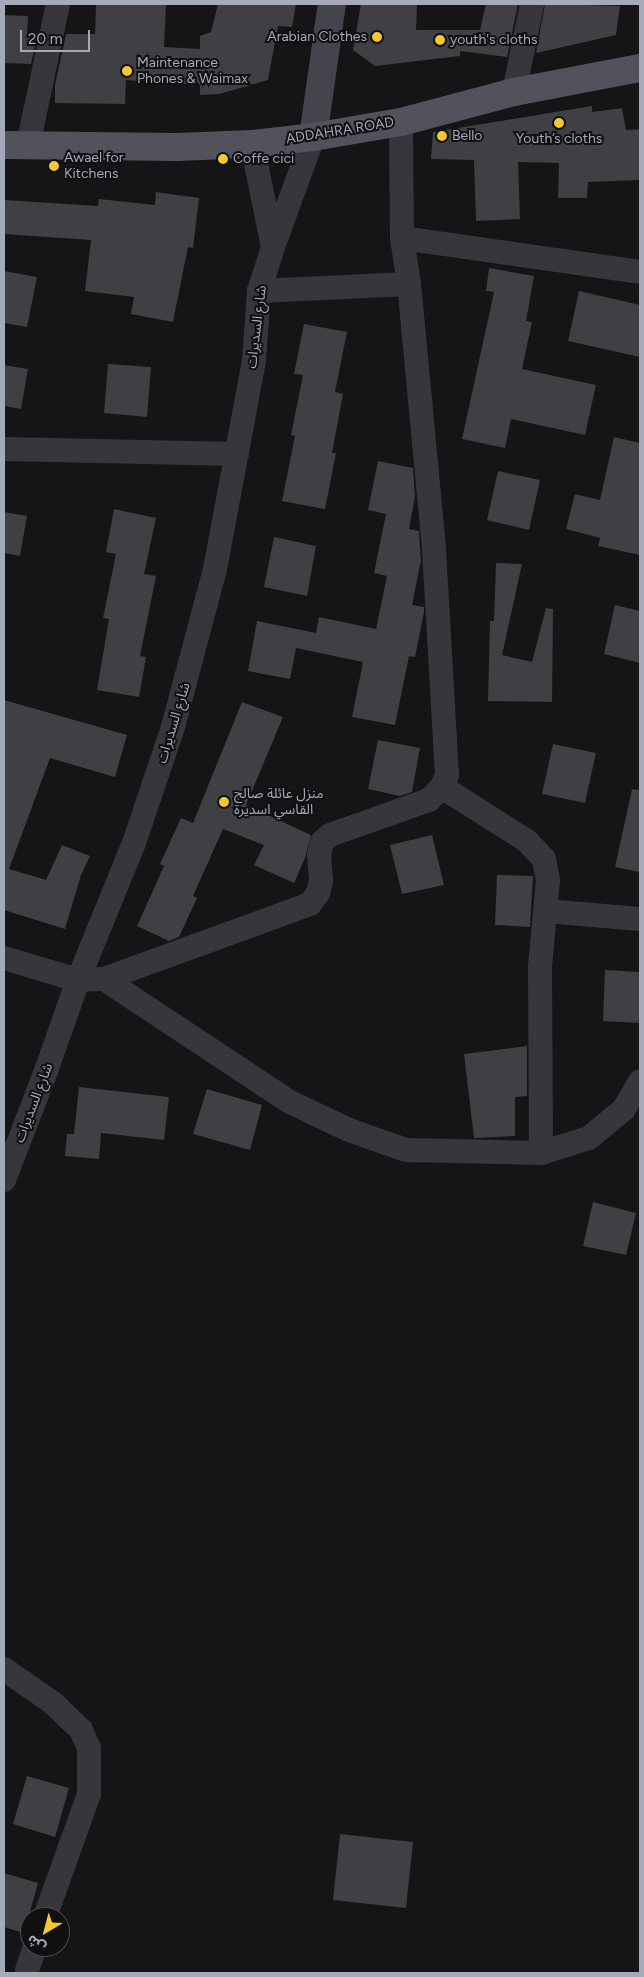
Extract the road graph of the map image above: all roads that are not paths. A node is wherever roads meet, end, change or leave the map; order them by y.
1 (58, 4) edge
2 (332, 4) edge
3 (532, 4) edge
4 (640, 68) edge
5 (514, 92) junction
6 (401, 122) junction
7 (313, 137) junction
8 (252, 144) junction
9 (16, 145) edge
10 (402, 238) junction
11 (273, 247) junction
12 (640, 272) edge
13 (410, 284) junction
14 (259, 291) junction
15 (4, 449) edge
16 (237, 454) junction
17 (442, 787) junction
18 (546, 911) junction
19 (640, 919) edge
20 (4, 958) edge
21 (104, 979) junction
22 (78, 980) junction
23 (640, 1081) edge
24 (541, 1153) junction
25 (4, 1180) edge
26 (4, 1669) edge
27 (48, 1907) edge
28 (32, 1957) edge
29 (27, 1970) dead end

1 - 9 street
2 - 7 main road
3 - 5 street
4 - 5 main road, ADDAHRA ROAD
5 - 6 main road, ADDAHRA ROAD
6 - 7 main road, ADDAHRA ROAD
6 - 10 street
7 - 8 main road, ADDAHRA ROAD
7 - 11 street, شارع السديرات
8 - 9 main road, ADDAHRA ROAD
8 - 11 street, شارع السديرات
10 - 12 street
10 - 13 street
11 - 14 street, شارع السديرات
13 - 14 street
13 - 17 street
14 - 16 street, شارع السديرات
15 - 16 street
16 - 22 street, شارع السديرات
17 - 18 street
17 - 21 street
18 - 19 street
18 - 24 street
20 - 22 street
21 - 22 street
21 - 24 street
22 - 25 street, شارع السديرات
23 - 24 street
26 - 27 street
28 - 29 street

